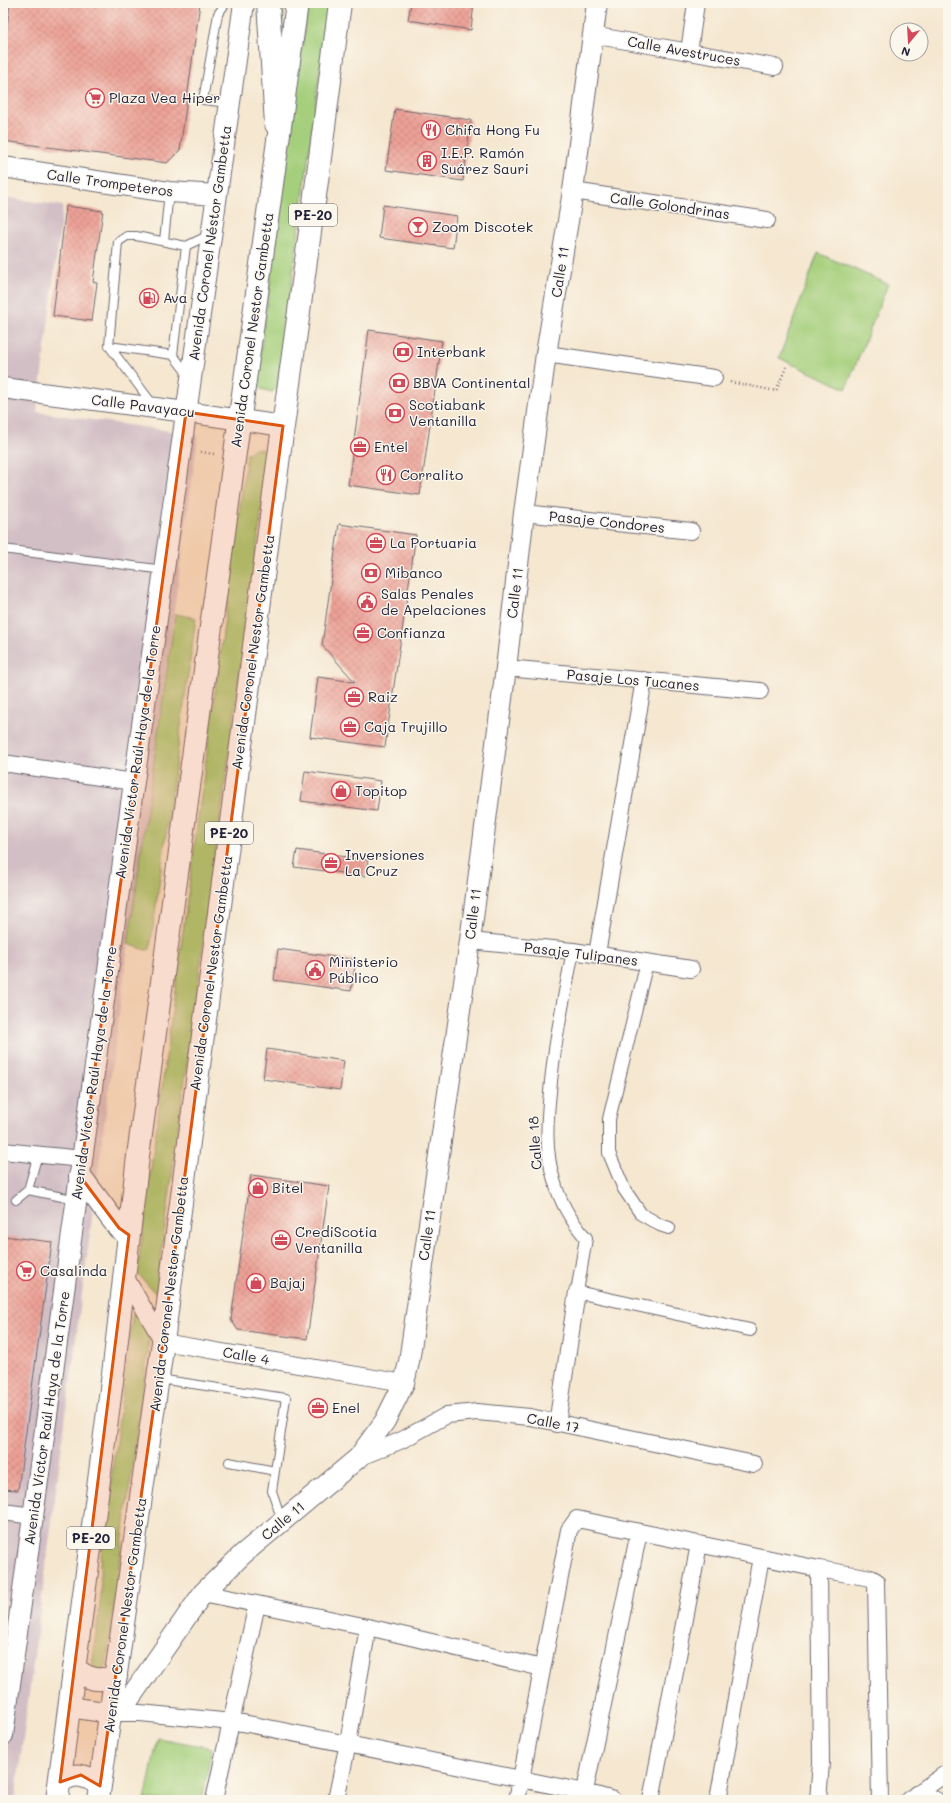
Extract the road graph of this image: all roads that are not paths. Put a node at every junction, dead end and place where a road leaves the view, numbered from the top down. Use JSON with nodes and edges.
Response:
{"nodes":[{"id":1,"x":226,"y":3,"type":"edge"},
{"id":2,"x":244,"y":3,"type":"edge"},
{"id":3,"x":268,"y":3,"type":"edge"},
{"id":4,"x":297,"y":3,"type":"edge"},
{"id":5,"x":340,"y":3,"type":"edge"},
{"id":6,"x":597,"y":3,"type":"edge"},
{"id":7,"x":696,"y":3,"type":"edge"},
{"id":8,"x":592,"y":36,"type":"junction"},
{"id":9,"x":689,"y":52,"type":"junction"},
{"id":10,"x":776,"y":67,"type":"dead end"},
{"id":11,"x":230,"y":103,"type":"junction"},
{"id":12,"x":277,"y":144,"type":"junction"},
{"id":13,"x":3,"y":168,"type":"edge"},
{"id":14,"x":573,"y":191,"type":"junction"},
{"id":15,"x":169,"y":192,"type":"junction"},
{"id":16,"x":217,"y":195,"type":"junction"},
{"id":17,"x":767,"y":220,"type":"dead end"},
{"id":18,"x":212,"y":234,"type":"junction"},
{"id":19,"x":164,"y":241,"type":"junction"},
{"id":20,"x":186,"y":246,"type":"junction"},
{"id":21,"x":109,"y":346,"type":"junction"},
{"id":22,"x":546,"y":354,"type":"junction"},
{"id":23,"x":173,"y":355,"type":"junction"},
{"id":24,"x":714,"y":378,"type":"road end"},
{"id":25,"x":191,"y":379,"type":"junction"},
{"id":26,"x":3,"y":388,"type":"edge"},
{"id":27,"x":156,"y":408,"type":"junction"},
{"id":28,"x":186,"y":412,"type":"junction"},
{"id":29,"x":240,"y":419,"type":"junction"},
{"id":30,"x":283,"y":426,"type":"junction"},
{"id":31,"x":524,"y":513,"type":"junction"},
{"id":32,"x":691,"y":531,"type":"dead end"},
{"id":33,"x":3,"y":550,"type":"edge"},
{"id":34,"x":164,"y":570,"type":"junction"},
{"id":35,"x":506,"y":668,"type":"junction"},
{"id":36,"x":644,"y":680,"type":"junction"},
{"id":37,"x":760,"y":691,"type":"dead end"},
{"id":38,"x":3,"y":763,"type":"edge"},
{"id":39,"x":134,"y":782,"type":"junction"},
{"id":40,"x":470,"y":941,"type":"junction"},
{"id":41,"x":573,"y":951,"type":"junction"},
{"id":42,"x":596,"y":954,"type":"junction"},
{"id":43,"x":647,"y":962,"type":"junction"},
{"id":44,"x":691,"y":969,"type":"dead end"},
{"id":45,"x":3,"y":1151,"type":"edge"},
{"id":46,"x":38,"y":1154,"type":"junction"},
{"id":47,"x":81,"y":1168,"type":"junction"},
{"id":48,"x":28,"y":1190,"type":"junction"},
{"id":49,"x":16,"y":1200,"type":"dead end"},
{"id":50,"x":77,"y":1200,"type":"junction"},
{"id":51,"x":669,"y":1228,"type":"dead end"},
{"id":52,"x":129,"y":1235,"type":"junction"},
{"id":53,"x":125,"y":1276,"type":"junction"},
{"id":54,"x":577,"y":1292,"type":"junction"},
{"id":55,"x":750,"y":1330,"type":"dead end"},
{"id":56,"x":163,"y":1342,"type":"junction"},
{"id":57,"x":158,"y":1379,"type":"junction"},
{"id":58,"x":404,"y":1384,"type":"junction"},
{"id":59,"x":557,"y":1424,"type":"junction"},
{"id":60,"x":358,"y":1458,"type":"junction"},
{"id":61,"x":229,"y":1462,"type":"dead end"},
{"id":62,"x":754,"y":1464,"type":"dead end"},
{"id":63,"x":275,"y":1471,"type":"junction"},
{"id":64,"x":3,"y":1512,"type":"edge"},
{"id":65,"x":33,"y":1516,"type":"junction"},
{"id":66,"x":282,"y":1522,"type":"junction"},
{"id":67,"x":639,"y":1532,"type":"junction"},
{"id":68,"x":699,"y":1544,"type":"junction"},
{"id":69,"x":761,"y":1557,"type":"junction"},
{"id":70,"x":819,"y":1569,"type":"junction"},
{"id":71,"x":203,"y":1593,"type":"junction"},
{"id":72,"x":257,"y":1604,"type":"junction"},
{"id":73,"x":368,"y":1626,"type":"junction"},
{"id":74,"x":74,"y":1667,"type":"junction"},
{"id":75,"x":542,"y":1668,"type":"junction"},
{"id":76,"x":116,"y":1676,"type":"junction"},
{"id":77,"x":69,"y":1707,"type":"junction"},
{"id":78,"x":111,"y":1713,"type":"junction"},
{"id":79,"x":231,"y":1721,"type":"junction"},
{"id":80,"x":3,"y":1735,"type":"edge"},
{"id":81,"x":348,"y":1743,"type":"junction"},
{"id":82,"x":948,"y":1772,"type":"edge"},
{"id":83,"x":521,"y":1779,"type":"junction"},
{"id":84,"x":59,"y":1791,"type":"edge"},
{"id":85,"x":99,"y":1793,"type":"edge"},
{"id":86,"x":584,"y":1796,"type":"edge"},
{"id":87,"x":912,"y":1797,"type":"edge"},
{"id":88,"x":214,"y":1800,"type":"edge"},
{"id":89,"x":336,"y":1800,"type":"edge"},
{"id":90,"x":517,"y":1800,"type":"edge"},
{"id":91,"x":613,"y":1800,"type":"edge"},
{"id":92,"x":652,"y":1800,"type":"edge"},
{"id":93,"x":718,"y":1800,"type":"edge"},
{"id":94,"x":818,"y":1800,"type":"edge"},
{"id":95,"x":880,"y":1800,"type":"edge"},
{"id":96,"x":936,"y":1800,"type":"edge"}],
"edges":[{"from":1,"to":11,"type":"lane"},
{"from":2,"to":11,"type":"street","name":"Avenida Coronel Néstor Gambetta"},
{"from":3,"to":12,"type":"main road"},
{"from":4,"to":12,"type":"main road","name":"Avenida Coronel Nestor Gambetta","number":"PE-20"},
{"from":5,"to":30,"type":"main road","name":"Avenida Coronel Nestor Gambetta","number":"PE-20"},
{"from":6,"to":8,"type":"street","name":"Calle 11"},
{"from":7,"to":9,"type":"street"},
{"from":8,"to":9,"type":"street","name":"Calle Avestruces"},
{"from":8,"to":14,"type":"street","name":"Calle 11"},
{"from":9,"to":10,"type":"street","name":"Calle Avestruces"},
{"from":11,"to":16,"type":"street","name":"Avenida Coronel Néstor Gambetta"},
{"from":12,"to":29,"type":"main road","name":"Avenida Coronel Nestor Gambetta","number":"PE-20"},
{"from":13,"to":15,"type":"street","name":"Calle Trompeteros"},
{"from":14,"to":17,"type":"street","name":"Calle Golondrinas"},
{"from":14,"to":22,"type":"street","name":"Calle 11"},
{"from":15,"to":16,"type":"street","name":"Calle Trompeteros"},
{"from":15,"to":19,"type":"lane"},
{"from":16,"to":18,"type":"street","name":"Avenida Coronel Néstor Gambetta"},
{"from":18,"to":20,"type":"lane"},
{"from":18,"to":25,"type":"street","name":"Avenida Coronel Néstor Gambetta"},
{"from":19,"to":20,"type":"lane"},
{"from":19,"to":21,"type":"lane"},
{"from":20,"to":23,"type":"lane"},
{"from":21,"to":23,"type":"lane"},
{"from":21,"to":27,"type":"lane"},
{"from":22,"to":24,"type":"street"},
{"from":22,"to":31,"type":"street","name":"Calle 11"},
{"from":23,"to":25,"type":"lane"},
{"from":25,"to":28,"type":"street","name":"Avenida Coronel Néstor Gambetta"},
{"from":26,"to":27,"type":"street","name":"Calle Pavayacu"},
{"from":27,"to":28,"type":"street","name":"Calle Pavayacu"},
{"from":28,"to":29,"type":"street","name":"Calle Pavayacu"},
{"from":28,"to":34,"type":"street","name":"Avenida Víctor Raúl Haya de la Torre"},
{"from":29,"to":30,"type":"street","name":"Calle Pavayacu"},
{"from":29,"to":52,"type":"main road","name":"Avenida Coronel Nestor Gambetta","number":"PE-20"},
{"from":30,"to":56,"type":"main road","name":"Avenida Coronel Nestor Gambetta","number":"PE-20"},
{"from":31,"to":32,"type":"street","name":"Pasaje Condores"},
{"from":31,"to":35,"type":"street","name":"Calle 11"},
{"from":33,"to":34,"type":"lane"},
{"from":34,"to":39,"type":"street","name":"Avenida Víctor Raúl Haya de la Torre"},
{"from":35,"to":36,"type":"street","name":"Pasaje Los Tucanes"},
{"from":35,"to":40,"type":"street","name":"Calle 11"},
{"from":36,"to":37,"type":"street","name":"Pasaje Los Tucanes"},
{"from":36,"to":42,"type":"street"},
{"from":38,"to":39,"type":"street"},
{"from":39,"to":47,"type":"street","name":"Avenida Víctor Raúl Haya de la Torre"},
{"from":40,"to":41,"type":"street","name":"Pasaje Tulipanes"},
{"from":40,"to":58,"type":"street","name":"Calle 11"},
{"from":41,"to":42,"type":"street","name":"Pasaje Tulipanes"},
{"from":41,"to":54,"type":"street","name":"Calle 18"},
{"from":42,"to":43,"type":"street","name":"Pasaje Tulipanes"},
{"from":43,"to":44,"type":"street","name":"Pasaje Tulipanes"},
{"from":43,"to":51,"type":"street"},
{"from":45,"to":46,"type":"street"},
{"from":46,"to":47,"type":"street"},
{"from":46,"to":48,"type":"lane"},
{"from":47,"to":50,"type":"street","name":"Avenida Víctor Raúl Haya de la Torre"},
{"from":47,"to":52,"type":"main road"},
{"from":48,"to":49,"type":"lane"},
{"from":48,"to":50,"type":"lane"},
{"from":50,"to":65,"type":"street","name":"Avenida Víctor Raúl Haya de la Torre"},
{"from":52,"to":53,"type":"main road","name":"Avenida Coronel Nestor Gambetta","number":"PE-20"},
{"from":53,"to":56,"type":"street"},
{"from":53,"to":74,"type":"main road","name":"Avenida Coronel Nestor Gambetta","number":"PE-20"},
{"from":54,"to":55,"type":"street"},
{"from":54,"to":59,"type":"street"},
{"from":56,"to":57,"type":"main road","name":"Avenida Coronel Nestor Gambetta","number":"PE-20"},
{"from":56,"to":58,"type":"street","name":"Calle 4"},
{"from":57,"to":63,"type":"lane"},
{"from":57,"to":76,"type":"main road","name":"Avenida Coronel Nestor Gambetta","number":"PE-20"},
{"from":58,"to":60,"type":"street","name":"Calle 11"},
{"from":59,"to":60,"type":"street","name":"Calle 17"},
{"from":59,"to":62,"type":"street","name":"Calle 17"},
{"from":60,"to":66,"type":"street","name":"Calle 11"},
{"from":61,"to":63,"type":"lane"},
{"from":63,"to":66,"type":"lane"},
{"from":64,"to":65,"type":"street"},
{"from":65,"to":80,"type":"street","name":"Avenida Víctor Raúl Haya de la Torre"},
{"from":66,"to":71,"type":"street","name":"Calle 11"},
{"from":67,"to":68,"type":"street"},
{"from":67,"to":75,"type":"street"},
{"from":67,"to":86,"type":"street"},
{"from":68,"to":69,"type":"street"},
{"from":68,"to":92,"type":"street"},
{"from":69,"to":70,"type":"street"},
{"from":69,"to":93,"type":"street"},
{"from":70,"to":94,"type":"street"},
{"from":70,"to":95,"type":"street"},
{"from":71,"to":72,"type":"street"},
{"from":71,"to":78,"type":"street","name":"Calle 11"},
{"from":72,"to":73,"type":"street"},
{"from":72,"to":79,"type":"street"},
{"from":73,"to":75,"type":"street"},
{"from":73,"to":81,"type":"street"},
{"from":74,"to":76,"type":"main road"},
{"from":74,"to":77,"type":"main road","name":"Avenida Coronel Nestor Gambetta","number":"PE-20"},
{"from":75,"to":83,"type":"street"},
{"from":76,"to":78,"type":"main road","name":"Avenida Coronel Nestor Gambetta","number":"PE-20"},
{"from":77,"to":78,"type":"street"},
{"from":77,"to":84,"type":"main road","name":"Avenida Coronel Nestor Gambetta","number":"PE-20"},
{"from":78,"to":79,"type":"street"},
{"from":78,"to":85,"type":"main road","name":"Avenida Coronel Nestor Gambetta","number":"PE-20"},
{"from":79,"to":81,"type":"street"},
{"from":79,"to":88,"type":"street"},
{"from":81,"to":83,"type":"street"},
{"from":81,"to":89,"type":"street"},
{"from":82,"to":87,"type":"street"},
{"from":83,"to":86,"type":"street"},
{"from":83,"to":90,"type":"street"},
{"from":84,"to":85,"type":"main road"},
{"from":86,"to":91,"type":"street"},
{"from":87,"to":96,"type":"street"}]}
